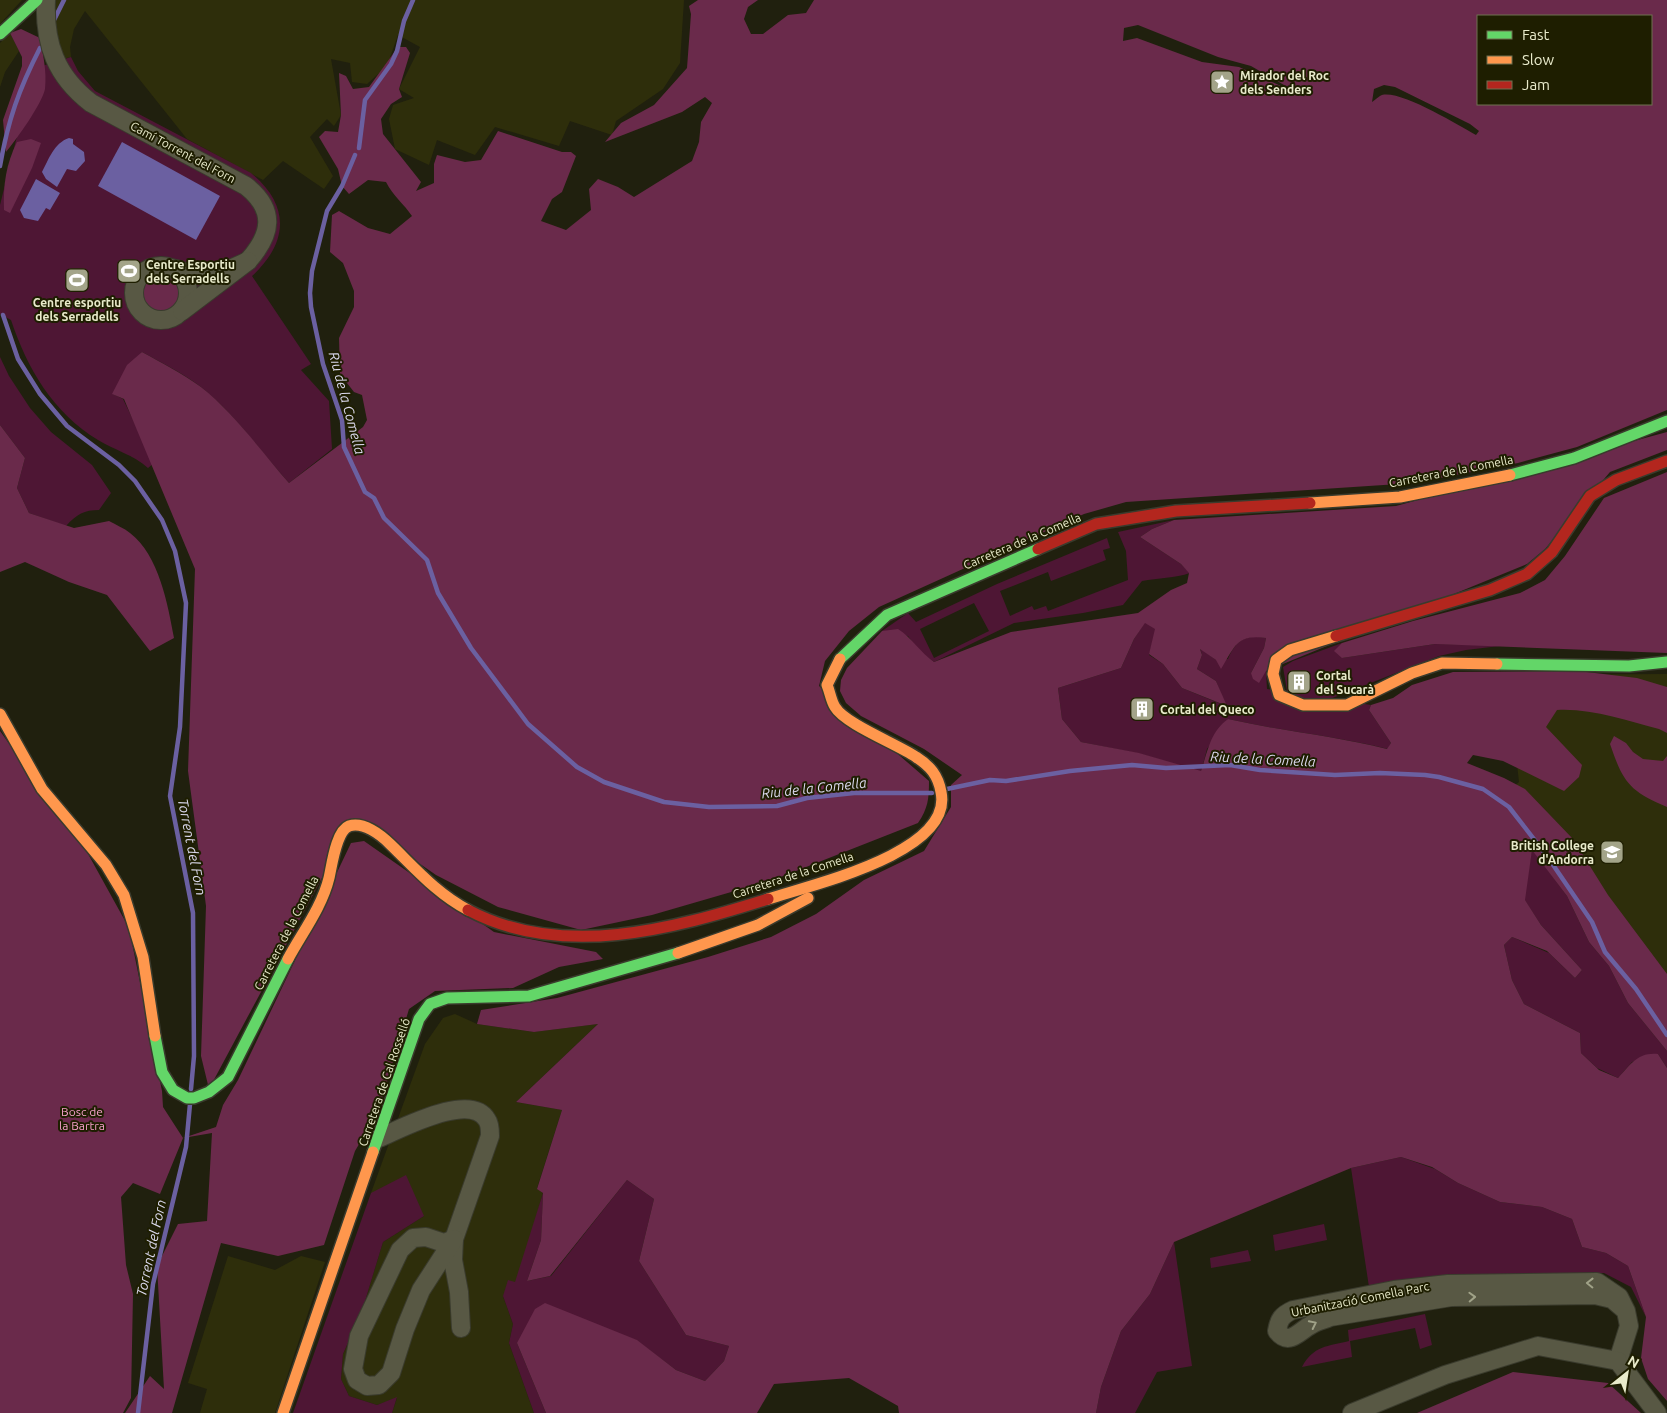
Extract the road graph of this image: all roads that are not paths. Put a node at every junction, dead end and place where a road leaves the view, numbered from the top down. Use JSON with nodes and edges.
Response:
{"nodes":[{"id":1,"x":37,"y":0,"type":"edge"},
{"id":2,"x":46,"y":0,"type":"edge"},
{"id":3,"x":0,"y":34,"type":"edge"},
{"id":4,"x":248,"y":261,"type":"junction"},
{"id":5,"x":173,"y":268,"type":"junction"},
{"id":6,"x":180,"y":313,"type":"junction"},
{"id":7,"x":1667,"y":421,"type":"edge"},
{"id":8,"x":1667,"y":461,"type":"edge"},
{"id":9,"x":1667,"y":662,"type":"edge"},
{"id":10,"x":0,"y":714,"type":"edge"},
{"id":11,"x":840,"y":876,"type":"junction"},
{"id":12,"x":379,"y":1138,"type":"junction"},
{"id":13,"x":454,"y":1240,"type":"junction"},
{"id":14,"x":1626,"y":1311,"type":"junction"},
{"id":15,"x":461,"y":1328,"type":"dead end"},
{"id":16,"x":1618,"y":1361,"type":"junction"},
{"id":17,"x":282,"y":1413,"type":"edge"},
{"id":18,"x":1352,"y":1413,"type":"edge"},
{"id":19,"x":1657,"y":1413,"type":"edge"}],
"edges":[{"from":1,"to":3,"type":"main road"},
{"from":2,"to":4,"type":"street","name":"Camí Torrent del Forn"},
{"from":4,"to":5,"type":"street"},
{"from":4,"to":6,"type":"street"},
{"from":5,"to":6,"type":"street"},
{"from":5,"to":6,"type":"street"},
{"from":7,"to":11,"type":"main road","name":"Carretera de la Comella"},
{"from":8,"to":9,"type":"main road"},
{"from":10,"to":11,"type":"main road","name":"Carretera de la Comella"},
{"from":11,"to":12,"type":"main road","name":"Carretera de Cal Rosselló"},
{"from":12,"to":13,"type":"street"},
{"from":12,"to":17,"type":"main road","name":"Carretera de Cal Rosselló"},
{"from":13,"to":13,"type":"street"},
{"from":13,"to":15,"type":"street"},
{"from":14,"to":14,"type":"street","name":"Urbanització Comella Parc","one_way":true},
{"from":14,"to":16,"type":"street"},
{"from":16,"to":18,"type":"street"},
{"from":16,"to":19,"type":"street"}]}
